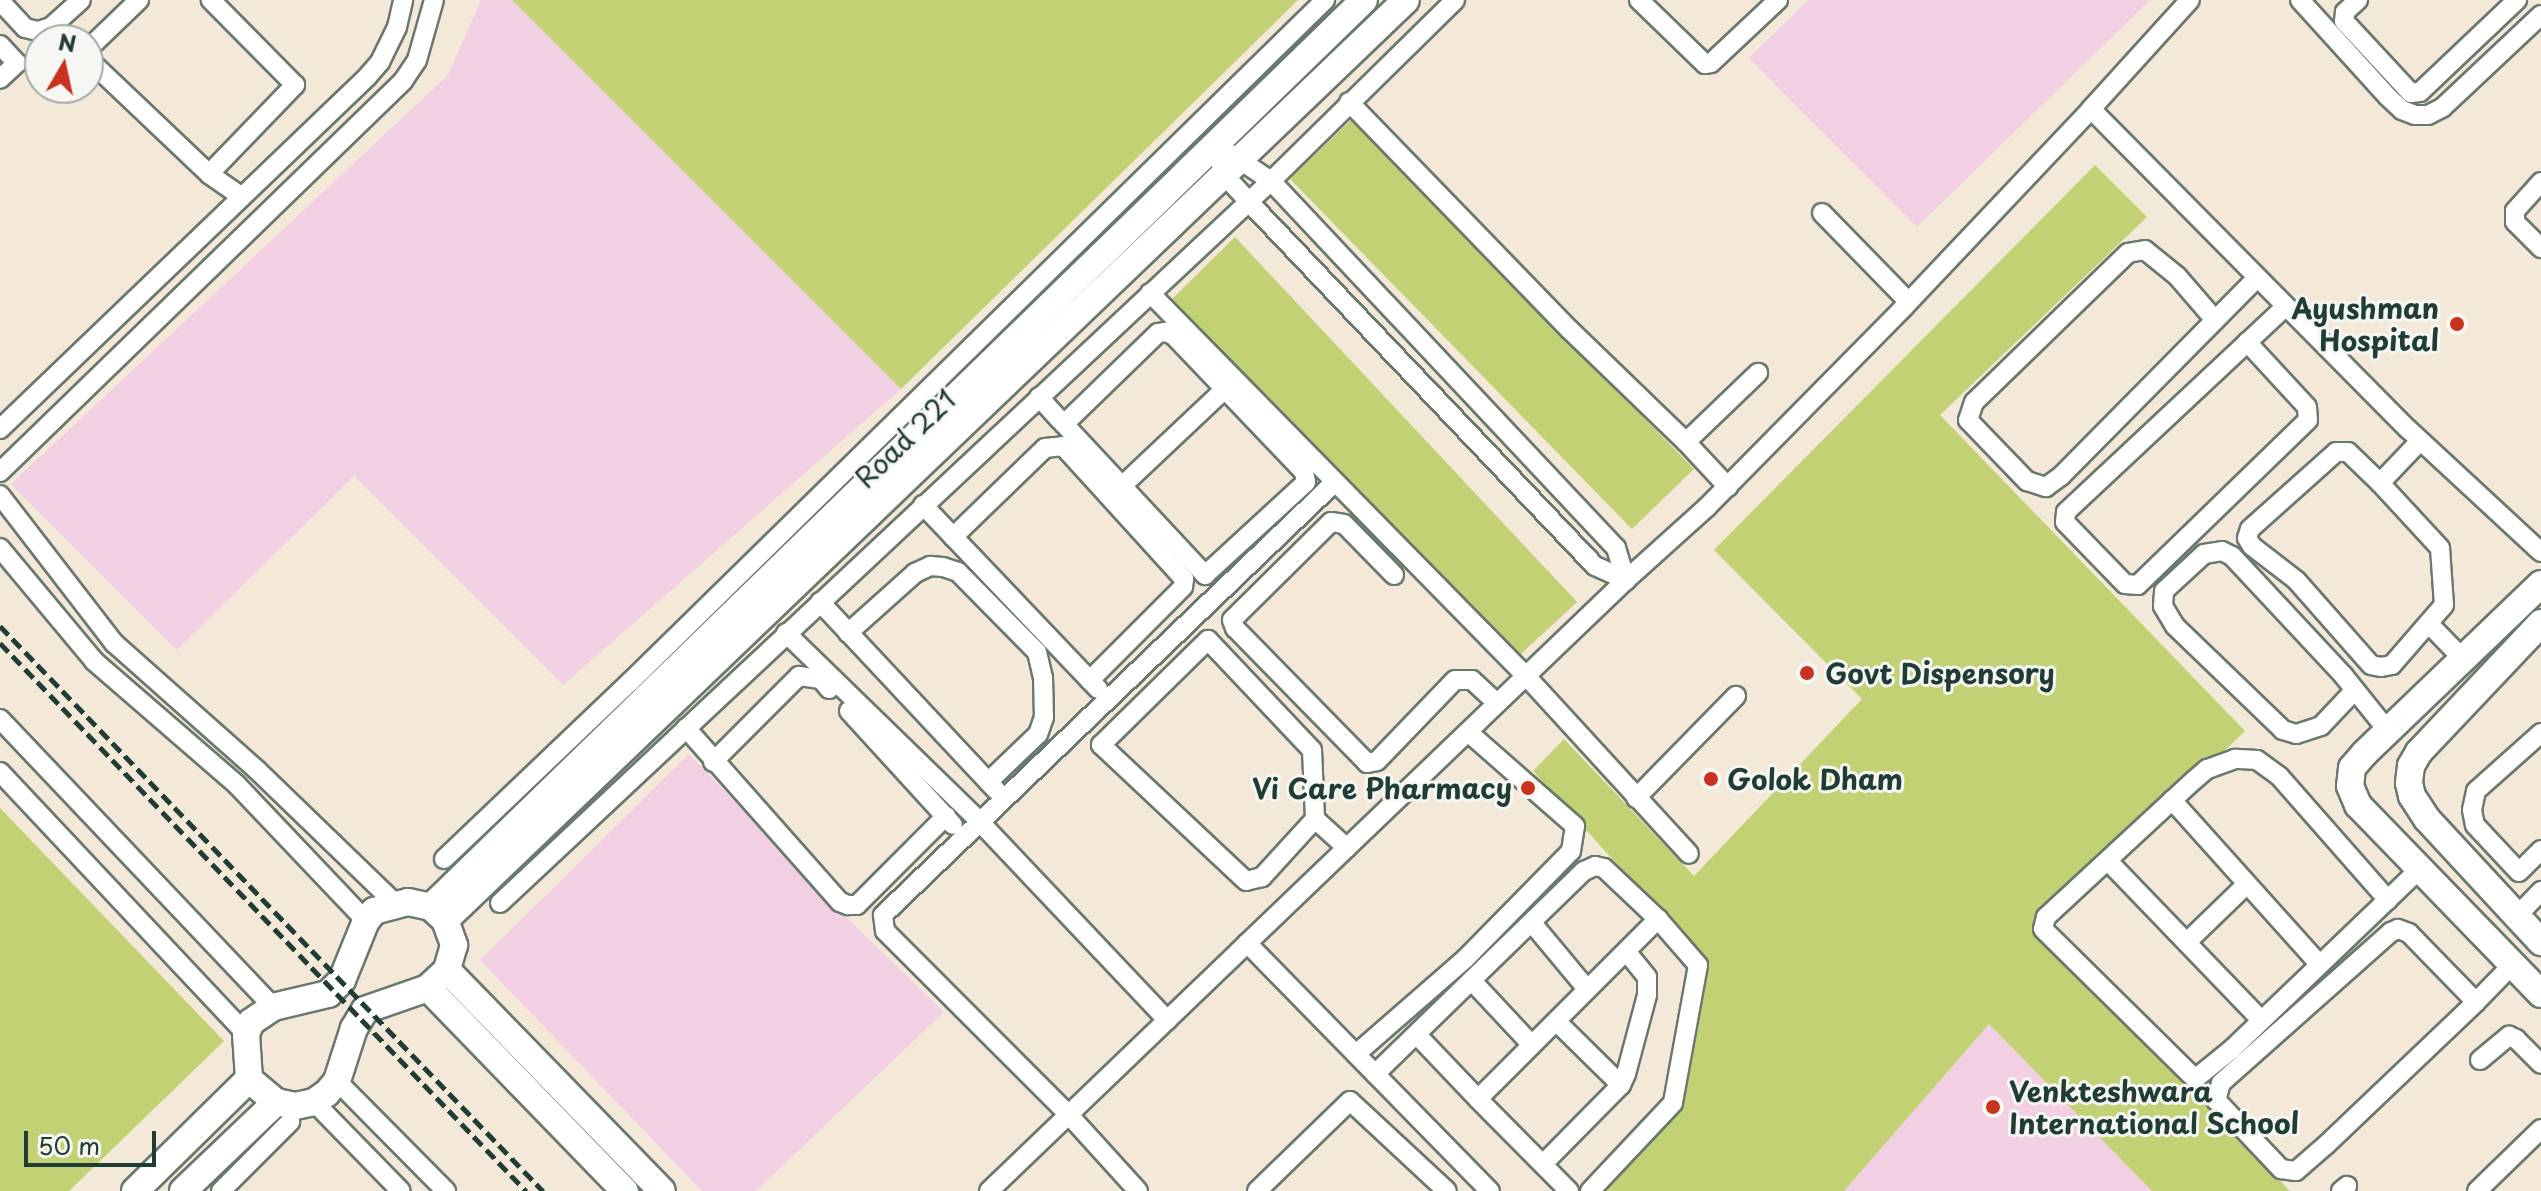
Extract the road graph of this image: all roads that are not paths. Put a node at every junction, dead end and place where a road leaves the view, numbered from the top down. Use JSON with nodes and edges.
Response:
{"nodes":[{"id":1,"x":81,"y":0,"type":"edge"},
{"id":2,"x":139,"y":0,"type":"edge"},
{"id":3,"x":211,"y":0,"type":"edge"},
{"id":4,"x":403,"y":0,"type":"edge"},
{"id":5,"x":434,"y":0,"type":"edge"},
{"id":6,"x":1325,"y":0,"type":"edge"},
{"id":7,"x":1364,"y":0,"type":"edge"},
{"id":8,"x":1406,"y":0,"type":"edge"},
{"id":9,"x":1455,"y":0,"type":"edge"},
{"id":10,"x":1639,"y":0,"type":"edge"},
{"id":11,"x":1778,"y":0,"type":"edge"},
{"id":12,"x":2190,"y":0,"type":"edge"},
{"id":13,"x":2300,"y":0,"type":"edge"},
{"id":14,"x":2358,"y":0,"type":"edge"},
{"id":15,"x":2517,"y":0,"type":"edge"},
{"id":16,"x":0,"y":1,"type":"edge"},
{"id":17,"x":2541,"y":15,"type":"edge"},
{"id":18,"x":104,"y":34,"type":"edge"},
{"id":19,"x":0,"y":45,"type":"edge"},
{"id":20,"x":104,"y":74,"type":"edge"},
{"id":21,"x":0,"y":79,"type":"edge"},
{"id":22,"x":1349,"y":102,"type":"junction"},
{"id":23,"x":2091,"y":109,"type":"junction"},
{"id":24,"x":1214,"y":147,"type":"junction"},
{"id":25,"x":1234,"y":168,"type":"junction"},
{"id":26,"x":209,"y":174,"type":"junction"},
{"id":27,"x":1271,"y":181,"type":"junction"},
{"id":28,"x":2541,"y":182,"type":"edge"},
{"id":29,"x":242,"y":197,"type":"junction"},
{"id":30,"x":1249,"y":202,"type":"junction"},
{"id":31,"x":1822,"y":213,"type":"dead end"},
{"id":32,"x":2541,"y":248,"type":"edge"},
{"id":33,"x":2257,"y":278,"type":"junction"},
{"id":34,"x":1150,"y":293,"type":"junction"},
{"id":35,"x":1909,"y":302,"type":"junction"},
{"id":36,"x":2285,"y":307,"type":"junction"},
{"id":37,"x":2215,"y":320,"type":"junction"},
{"id":38,"x":2247,"y":342,"type":"junction"},
{"id":39,"x":1758,"y":373,"type":"dead end"},
{"id":40,"x":1225,"y":389,"type":"junction"},
{"id":41,"x":1039,"y":397,"type":"junction"},
{"id":42,"x":1064,"y":424,"type":"junction"},
{"id":43,"x":0,"y":429,"type":"edge"},
{"id":44,"x":2420,"y":441,"type":"junction"},
{"id":45,"x":1686,"y":442,"type":"junction"},
{"id":46,"x":0,"y":472,"type":"edge"},
{"id":47,"x":1335,"y":482,"type":"junction"},
{"id":48,"x":2380,"y":483,"type":"junction"},
{"id":49,"x":1122,"y":486,"type":"junction"},
{"id":50,"x":1728,"y":487,"type":"junction"},
{"id":51,"x":0,"y":495,"type":"edge"},
{"id":52,"x":923,"y":505,"type":"junction"},
{"id":53,"x":953,"y":537,"type":"junction"},
{"id":54,"x":0,"y":548,"type":"edge"},
{"id":55,"x":2541,"y":552,"type":"edge"},
{"id":56,"x":1205,"y":575,"type":"junction"},
{"id":57,"x":1394,"y":575,"type":"dead end"},
{"id":58,"x":1626,"y":580,"type":"junction"},
{"id":59,"x":2541,"y":584,"type":"edge"},
{"id":60,"x":1223,"y":590,"type":"junction"},
{"id":61,"x":820,"y":602,"type":"junction"},
{"id":62,"x":2541,"y":623,"type":"edge"},
{"id":63,"x":2429,"y":624,"type":"junction"},
{"id":64,"x":786,"y":633,"type":"junction"},
{"id":65,"x":848,"y":633,"type":"junction"},
{"id":66,"x":2463,"y":659,"type":"junction"},
{"id":67,"x":1526,"y":676,"type":"junction"},
{"id":68,"x":1090,"y":680,"type":"junction"},
{"id":69,"x":2354,"y":691,"type":"junction"},
{"id":70,"x":1736,"y":696,"type":"dead end"},
{"id":71,"x":1108,"y":700,"type":"junction"},
{"id":72,"x":1497,"y":703,"type":"junction"},
{"id":73,"x":0,"y":719,"type":"edge"},
{"id":74,"x":686,"y":728,"type":"junction"},
{"id":75,"x":2388,"y":731,"type":"junction"},
{"id":76,"x":1468,"y":732,"type":"junction"},
{"id":77,"x":2541,"y":733,"type":"edge"},
{"id":78,"x":713,"y":762,"type":"junction"},
{"id":79,"x":0,"y":772,"type":"edge"},
{"id":80,"x":988,"y":782,"type":"junction"},
{"id":81,"x":1636,"y":798,"type":"junction"},
{"id":82,"x":1004,"y":800,"type":"junction"},
{"id":83,"x":2172,"y":800,"type":"junction"},
{"id":84,"x":946,"y":816,"type":"junction"},
{"id":85,"x":1315,"y":819,"type":"junction"},
{"id":86,"x":979,"y":821,"type":"junction"},
{"id":87,"x":963,"y":836,"type":"junction"},
{"id":88,"x":1347,"y":848,"type":"junction"},
{"id":89,"x":2541,"y":850,"type":"edge"},
{"id":90,"x":1689,"y":854,"type":"dead end"},
{"id":91,"x":444,"y":859,"type":"dead end"},
{"id":92,"x":2109,"y":862,"type":"junction"},
{"id":93,"x":2420,"y":869,"type":"junction"},
{"id":94,"x":2519,"y":872,"type":"junction"},
{"id":95,"x":2247,"y":884,"type":"junction"},
{"id":96,"x":2497,"y":894,"type":"junction"},
{"id":97,"x":2540,"y":894,"type":"edge"},
{"id":98,"x":2388,"y":900,"type":"junction"},
{"id":99,"x":500,"y":903,"type":"dead end"},
{"id":100,"x":396,"y":904,"type":"junction"},
{"id":101,"x":438,"y":914,"type":"junction"},
{"id":102,"x":2517,"y":916,"type":"junction"},
{"id":103,"x":1658,"y":919,"type":"junction"},
{"id":104,"x":366,"y":921,"type":"junction"},
{"id":105,"x":1532,"y":923,"type":"junction"},
{"id":106,"x":2187,"y":942,"type":"junction"},
{"id":107,"x":2541,"y":942,"type":"edge"},
{"id":108,"x":1247,"y":943,"type":"junction"},
{"id":109,"x":1626,"y":951,"type":"junction"},
{"id":110,"x":2319,"y":964,"type":"junction"},
{"id":111,"x":2512,"y":965,"type":"junction"},
{"id":112,"x":447,"y":970,"type":"junction"},
{"id":113,"x":1473,"y":982,"type":"junction"},
{"id":114,"x":428,"y":988,"type":"junction"},
{"id":115,"x":1587,"y":989,"type":"junction"},
{"id":116,"x":2541,"y":994,"type":"edge"},
{"id":117,"x":2476,"y":1002,"type":"junction"},
{"id":118,"x":273,"y":1007,"type":"junction"},
{"id":119,"x":1167,"y":1020,"type":"junction"},
{"id":120,"x":2261,"y":1020,"type":"junction"},
{"id":121,"x":1556,"y":1021,"type":"junction"},
{"id":122,"x":246,"y":1034,"type":"junction"},
{"id":123,"x":1418,"y":1036,"type":"junction"},
{"id":124,"x":1532,"y":1045,"type":"junction"},
{"id":125,"x":1356,"y":1054,"type":"junction"},
{"id":126,"x":2480,"y":1060,"type":"dead end"},
{"id":127,"x":2541,"y":1064,"type":"edge"},
{"id":128,"x":1375,"y":1074,"type":"junction"},
{"id":129,"x":249,"y":1079,"type":"junction"},
{"id":130,"x":337,"y":1081,"type":"junction"},
{"id":131,"x":1621,"y":1085,"type":"junction"},
{"id":132,"x":1478,"y":1099,"type":"junction"},
{"id":133,"x":314,"y":1102,"type":"junction"},
{"id":134,"x":283,"y":1112,"type":"junction"},
{"id":135,"x":1069,"y":1115,"type":"junction"},
{"id":136,"x":2541,"y":1129,"type":"edge"},
{"id":137,"x":1463,"y":1164,"type":"junction"},
{"id":138,"x":1543,"y":1164,"type":"junction"},
{"id":139,"x":1445,"y":1189,"type":"edge"},
{"id":140,"x":135,"y":1191,"type":"edge"},
{"id":141,"x":183,"y":1191,"type":"edge"},
{"id":142,"x":221,"y":1191,"type":"edge"},
{"id":143,"x":401,"y":1191,"type":"edge"},
{"id":144,"x":446,"y":1191,"type":"edge"},
{"id":145,"x":625,"y":1191,"type":"edge"},
{"id":146,"x":662,"y":1191,"type":"edge"},
{"id":147,"x":989,"y":1191,"type":"edge"},
{"id":148,"x":1138,"y":1191,"type":"edge"},
{"id":149,"x":1257,"y":1191,"type":"edge"},
{"id":150,"x":1490,"y":1191,"type":"edge"},
{"id":151,"x":1569,"y":1191,"type":"edge"},
{"id":152,"x":1590,"y":1191,"type":"edge"},
{"id":153,"x":2477,"y":1191,"type":"edge"}],
"edges":[{"from":1,"to":16,"type":"street"},
{"from":2,"to":18,"type":"street"},
{"from":3,"to":26,"type":"street"},
{"from":4,"to":29,"type":"street"},
{"from":5,"to":46,"type":"street"},
{"from":6,"to":91,"type":"street"},
{"from":7,"to":24,"type":"main road","name":"Road 221"},
{"from":8,"to":25,"type":"main road","name":"Road 221"},
{"from":9,"to":22,"type":"street"},
{"from":10,"to":11,"type":"street"},
{"from":12,"to":23,"type":"street"},
{"from":13,"to":17,"type":"street"},
{"from":14,"to":15,"type":"street"},
{"from":19,"to":21,"type":"street"},
{"from":20,"to":26,"type":"street"},
{"from":22,"to":27,"type":"street"},
{"from":22,"to":45,"type":"street"},
{"from":23,"to":33,"type":"street"},
{"from":23,"to":35,"type":"street"},
{"from":24,"to":25,"type":"street"},
{"from":24,"to":101,"type":"main road","name":"Road 221"},
{"from":25,"to":27,"type":"street"},
{"from":25,"to":30,"type":"street"},
{"from":25,"to":101,"type":"main road","name":"Road 221"},
{"from":26,"to":29,"type":"street"},
{"from":27,"to":30,"type":"street"},
{"from":27,"to":58,"type":"street"},
{"from":28,"to":32,"type":"street"},
{"from":29,"to":43,"type":"street"},
{"from":30,"to":34,"type":"street"},
{"from":30,"to":58,"type":"street"},
{"from":31,"to":35,"type":"street"},
{"from":33,"to":36,"type":"street"},
{"from":33,"to":37,"type":"street"},
{"from":34,"to":41,"type":"street"},
{"from":34,"to":47,"type":"street"},
{"from":35,"to":50,"type":"street"},
{"from":36,"to":38,"type":"street"},
{"from":36,"to":44,"type":"street"},
{"from":37,"to":37,"type":"street"},
{"from":38,"to":38,"type":"street"},
{"from":39,"to":45,"type":"street"},
{"from":40,"to":42,"type":"street"},
{"from":40,"to":49,"type":"street"},
{"from":40,"to":56,"type":"street"},
{"from":41,"to":42,"type":"street"},
{"from":41,"to":52,"type":"street"},
{"from":42,"to":49,"type":"street"},
{"from":44,"to":48,"type":"street"},
{"from":44,"to":55,"type":"street"},
{"from":45,"to":50,"type":"street"},
{"from":47,"to":60,"type":"street"},
{"from":47,"to":67,"type":"street"},
{"from":48,"to":63,"type":"street"},
{"from":48,"to":63,"type":"street"},
{"from":49,"to":56,"type":"street"},
{"from":50,"to":58,"type":"street"},
{"from":51,"to":100,"type":"street"},
{"from":52,"to":53,"type":"street"},
{"from":52,"to":61,"type":"street"},
{"from":53,"to":68,"type":"street"},
{"from":53,"to":68,"type":"street"},
{"from":54,"to":104,"type":"street"},
{"from":56,"to":60,"type":"street"},
{"from":57,"to":72,"type":"street"},
{"from":58,"to":67,"type":"street"},
{"from":59,"to":66,"type":"main road"},
{"from":60,"to":71,"type":"street"},
{"from":61,"to":64,"type":"street"},
{"from":61,"to":65,"type":"street"},
{"from":62,"to":96,"type":"main road"},
{"from":63,"to":66,"type":"street"},
{"from":64,"to":74,"type":"street"},
{"from":64,"to":86,"type":"street"},
{"from":65,"to":80,"type":"street"},
{"from":65,"to":80,"type":"street"},
{"from":66,"to":75,"type":"main road"},
{"from":67,"to":72,"type":"street"},
{"from":67,"to":81,"type":"street"},
{"from":68,"to":71,"type":"street"},
{"from":69,"to":69,"type":"street"},
{"from":69,"to":75,"type":"street"},
{"from":70,"to":81,"type":"street"},
{"from":71,"to":82,"type":"street"},
{"from":72,"to":76,"type":"street"},
{"from":73,"to":118,"type":"street"},
{"from":74,"to":78,"type":"street"},
{"from":74,"to":99,"type":"street"},
{"from":75,"to":93,"type":"main road"},
{"from":76,"to":88,"type":"street"},
{"from":76,"to":125,"type":"street"},
{"from":77,"to":94,"type":"street"},
{"from":78,"to":84,"type":"street"},
{"from":78,"to":84,"type":"street"},
{"from":79,"to":122,"type":"street"},
{"from":80,"to":82,"type":"street"},
{"from":81,"to":90,"type":"street"},
{"from":82,"to":86,"type":"street"},
{"from":83,"to":92,"type":"street"},
{"from":83,"to":95,"type":"street"},
{"from":83,"to":98,"type":"street"},
{"from":84,"to":87,"type":"street"},
{"from":85,"to":85,"type":"street"},
{"from":85,"to":88,"type":"street"},
{"from":86,"to":87,"type":"street"},
{"from":86,"to":119,"type":"street"},
{"from":87,"to":135,"type":"street"},
{"from":88,"to":108,"type":"street"},
{"from":89,"to":94,"type":"street"},
{"from":92,"to":106,"type":"street"},
{"from":92,"to":120,"type":"street"},
{"from":93,"to":98,"type":"street"},
{"from":93,"to":111,"type":"main road"},
{"from":94,"to":96,"type":"street"},
{"from":95,"to":106,"type":"street"},
{"from":95,"to":110,"type":"street"},
{"from":96,"to":102,"type":"main road"},
{"from":97,"to":102,"type":"street"},
{"from":98,"to":110,"type":"street"},
{"from":100,"to":101,"type":"main road"},
{"from":100,"to":104,"type":"main road"},
{"from":101,"to":112,"type":"main road"},
{"from":102,"to":107,"type":"main road"},
{"from":103,"to":105,"type":"street"},
{"from":103,"to":109,"type":"street"},
{"from":103,"to":152,"type":"street"},
{"from":104,"to":118,"type":"main road"},
{"from":105,"to":113,"type":"street"},
{"from":105,"to":115,"type":"street"},
{"from":106,"to":120,"type":"street"},
{"from":108,"to":119,"type":"street"},
{"from":108,"to":125,"type":"street"},
{"from":109,"to":115,"type":"street"},
{"from":109,"to":131,"type":"street"},
{"from":110,"to":120,"type":"street"},
{"from":111,"to":116,"type":"main road"},
{"from":111,"to":117,"type":"street"},
{"from":112,"to":114,"type":"main road"},
{"from":112,"to":146,"type":"main road"},
{"from":113,"to":123,"type":"street"},
{"from":113,"to":124,"type":"street"},
{"from":114,"to":130,"type":"main road"},
{"from":114,"to":145,"type":"main road"},
{"from":115,"to":121,"type":"street"},
{"from":117,"to":117,"type":"street"},
{"from":118,"to":122,"type":"main road"},
{"from":119,"to":135,"type":"street"},
{"from":121,"to":124,"type":"street"},
{"from":121,"to":131,"type":"street"},
{"from":122,"to":129,"type":"main road"},
{"from":123,"to":128,"type":"street"},
{"from":123,"to":132,"type":"street"},
{"from":124,"to":132,"type":"street"},
{"from":125,"to":128,"type":"street"},
{"from":126,"to":127,"type":"street"},
{"from":128,"to":137,"type":"street"},
{"from":129,"to":134,"type":"main road"},
{"from":129,"to":140,"type":"main road"},
{"from":130,"to":133,"type":"main road"},
{"from":130,"to":144,"type":"street"},
{"from":131,"to":138,"type":"street"},
{"from":132,"to":138,"type":"street"},
{"from":133,"to":134,"type":"main road"},
{"from":133,"to":143,"type":"street"},
{"from":134,"to":141,"type":"main road"},
{"from":134,"to":142,"type":"street"},
{"from":135,"to":147,"type":"street"},
{"from":135,"to":148,"type":"street"},
{"from":136,"to":153,"type":"street"},
{"from":137,"to":139,"type":"street"},
{"from":137,"to":150,"type":"street"},
{"from":138,"to":151,"type":"street"},
{"from":139,"to":149,"type":"street"}]}
